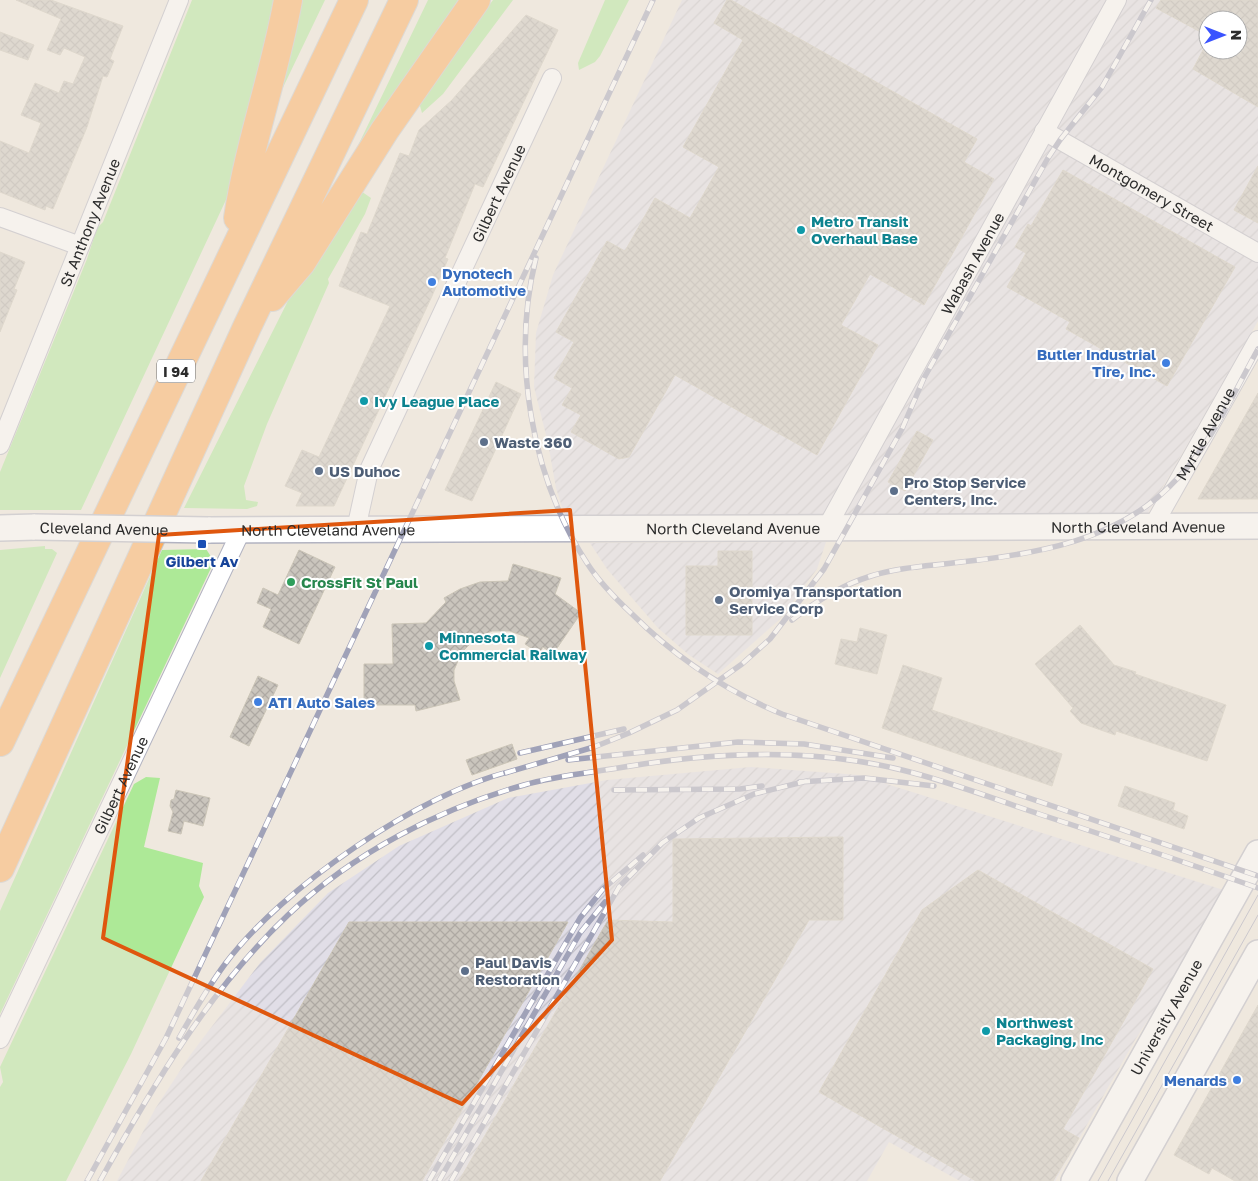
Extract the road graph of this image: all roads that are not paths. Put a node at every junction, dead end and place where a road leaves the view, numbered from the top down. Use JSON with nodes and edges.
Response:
{"nodes":[{"id":1,"x":179,"y":0,"type":"edge"},
{"id":2,"x":288,"y":0,"type":"edge"},
{"id":3,"x":354,"y":0,"type":"edge"},
{"id":4,"x":404,"y":0,"type":"edge"},
{"id":5,"x":476,"y":0,"type":"edge"},
{"id":6,"x":1117,"y":0,"type":"edge"},
{"id":7,"x":552,"y":78,"type":"dead end"},
{"id":8,"x":1044,"y":131,"type":"junction"},
{"id":9,"x":0,"y":217,"type":"edge"},
{"id":10,"x":80,"y":246,"type":"junction"},
{"id":11,"x":234,"y":250,"type":"junction"},
{"id":12,"x":1258,"y":253,"type":"edge"},
{"id":13,"x":247,"y":327,"type":"junction"},
{"id":14,"x":1258,"y":340,"type":"edge"},
{"id":15,"x":0,"y":445,"type":"edge"},
{"id":16,"x":1153,"y":526,"type":"junction"},
{"id":17,"x":1258,"y":526,"type":"edge"},
{"id":18,"x":827,"y":527,"type":"junction"},
{"id":19,"x":0,"y":528,"type":"edge"},
{"id":20,"x":356,"y":529,"type":"junction"},
{"id":21,"x":208,"y":530,"type":"joint"},
{"id":22,"x":241,"y":530,"type":"junction"},
{"id":23,"x":0,"y":742,"type":"edge"},
{"id":24,"x":1258,"y":853,"type":"edge"},
{"id":25,"x":0,"y":868,"type":"edge"},
{"id":26,"x":1258,"y":953,"type":"edge"},
{"id":27,"x":0,"y":1039,"type":"edge"},
{"id":28,"x":1074,"y":1181,"type":"edge"},
{"id":29,"x":1130,"y":1181,"type":"edge"}],
"edges":[{"from":1,"to":10,"type":"street","name":"St Anthony Avenue"},
{"from":2,"to":11,"type":"highway"},
{"from":3,"to":11,"type":"highway","number":"I 94"},
{"from":4,"to":13,"type":"highway"},
{"from":5,"to":13,"type":"highway"},
{"from":6,"to":8,"type":"street","name":"Wabash Avenue"},
{"from":7,"to":20,"type":"street","name":"Gilbert Avenue"},
{"from":8,"to":12,"type":"street","name":"Montgomery Street"},
{"from":8,"to":18,"type":"street","name":"Wabash Avenue"},
{"from":9,"to":10,"type":"street"},
{"from":10,"to":15,"type":"street","name":"St Anthony Avenue"},
{"from":11,"to":23,"type":"highway","number":"I 94"},
{"from":13,"to":25,"type":"highway"},
{"from":14,"to":16,"type":"street","name":"Myrtle Avenue"},
{"from":16,"to":17,"type":"street","name":"North Cleveland Avenue"},
{"from":16,"to":18,"type":"street","name":"North Cleveland Avenue"},
{"from":18,"to":20,"type":"street","name":"North Cleveland Avenue"},
{"from":19,"to":21,"type":"street","name":"Cleveland Avenue","bridge":true},
{"from":20,"to":22,"type":"street","name":"North Cleveland Avenue"},
{"from":21,"to":22,"type":"street","name":"North Cleveland Avenue"},
{"from":22,"to":27,"type":"street","name":"Gilbert Avenue"},
{"from":24,"to":28,"type":"street","name":"University Avenue"},
{"from":26,"to":29,"type":"street"}]}
